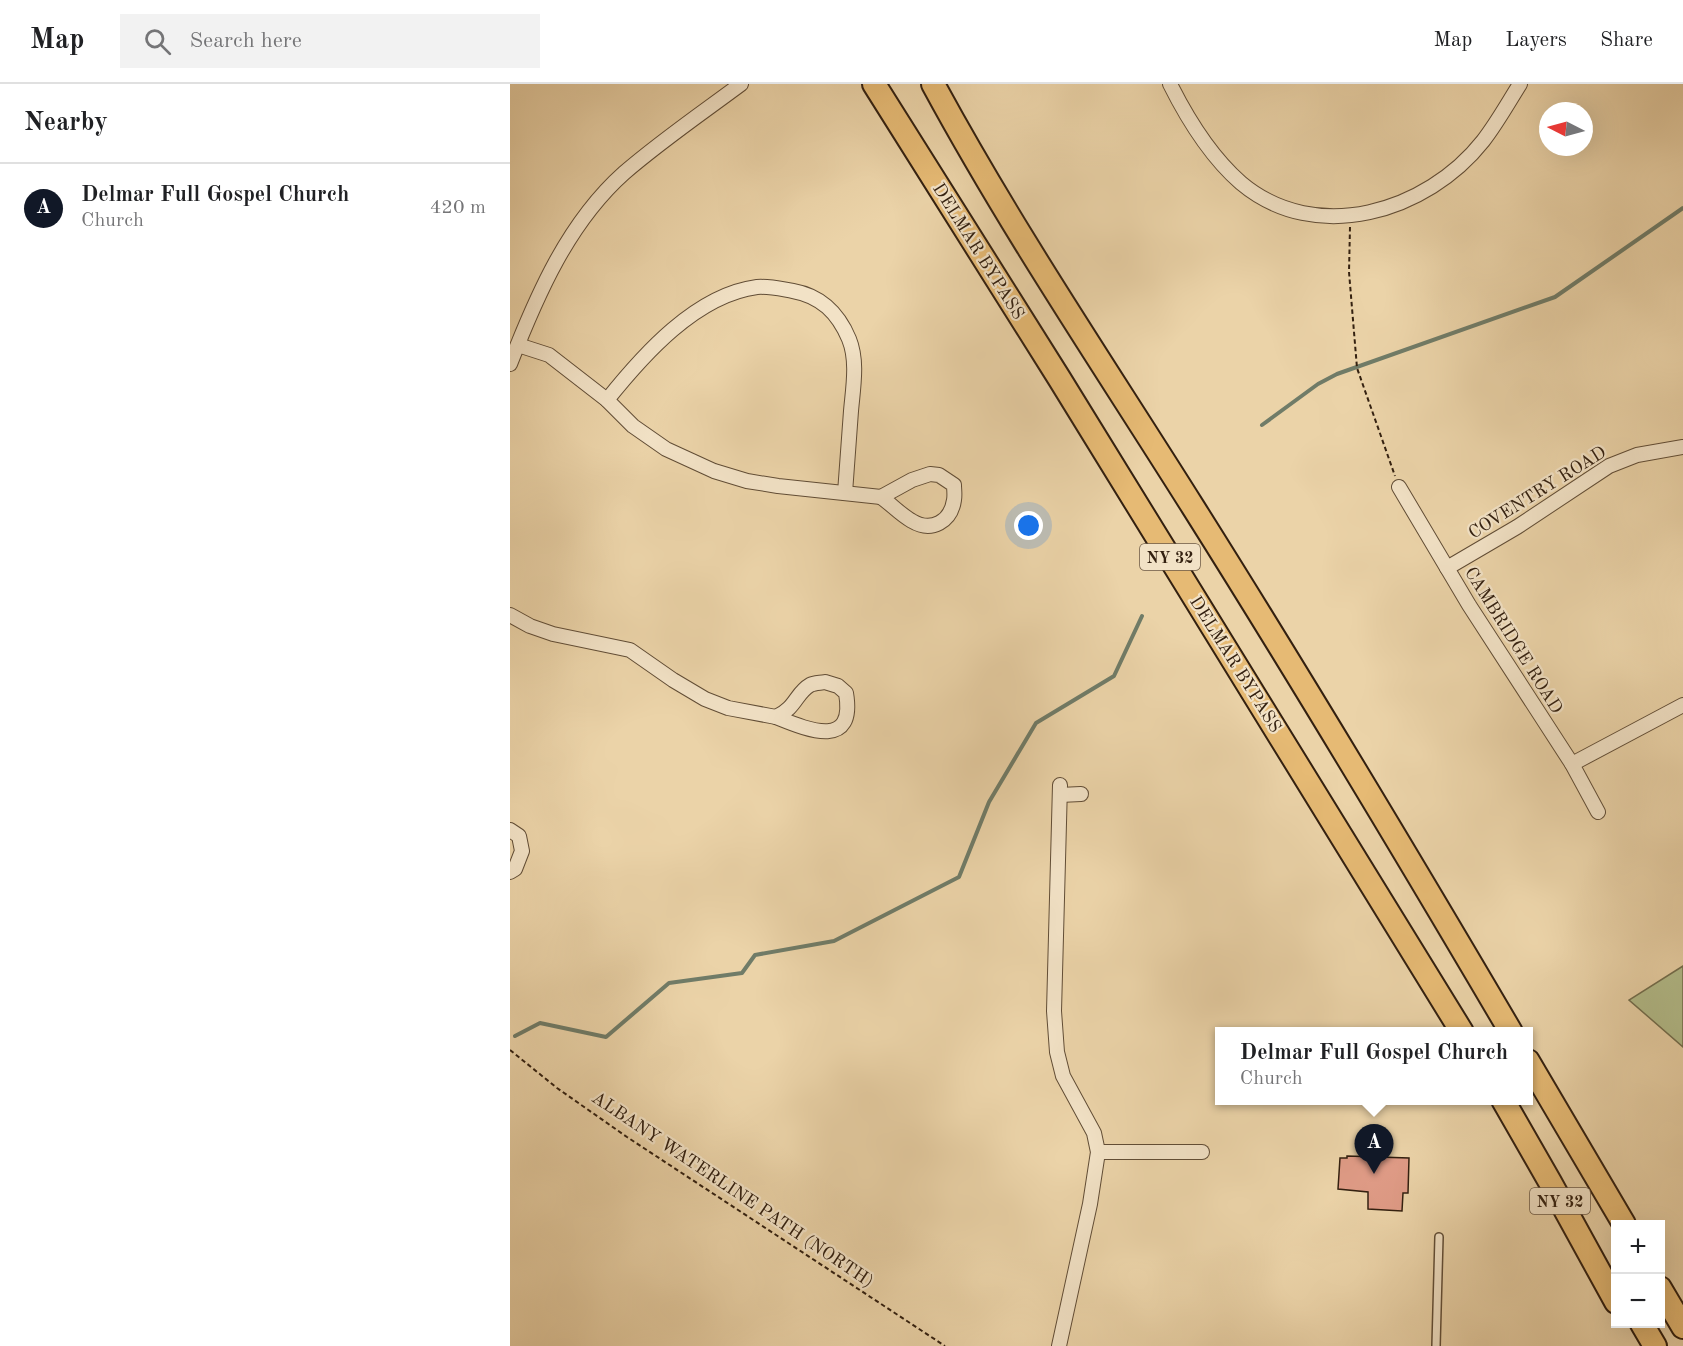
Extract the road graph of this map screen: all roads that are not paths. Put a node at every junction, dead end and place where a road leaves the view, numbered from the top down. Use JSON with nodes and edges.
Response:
{"nodes":[{"id":1,"x":741,"y":84,"type":"edge"},
{"id":2,"x":874,"y":84,"type":"edge"},
{"id":3,"x":916,"y":84,"type":"edge"},
{"id":4,"x":933,"y":84,"type":"edge"},
{"id":5,"x":1170,"y":84,"type":"edge"},
{"id":6,"x":1520,"y":84,"type":"edge"},
{"id":7,"x":981,"y":170,"type":"junction"},
{"id":8,"x":518,"y":345,"type":"junction"},
{"id":9,"x":510,"y":364,"type":"edge"},
{"id":10,"x":607,"y":400,"type":"junction"},
{"id":11,"x":1683,"y":447,"type":"edge"},
{"id":12,"x":1399,"y":487,"type":"road end"},
{"id":13,"x":845,"y":493,"type":"junction"},
{"id":14,"x":881,"y":497,"type":"junction"},
{"id":15,"x":1447,"y":568,"type":"junction"},
{"id":16,"x":510,"y":615,"type":"edge"},
{"id":17,"x":1683,"y":705,"type":"edge"},
{"id":18,"x":776,"y":717,"type":"junction"},
{"id":19,"x":1572,"y":764,"type":"junction"},
{"id":20,"x":1081,"y":794,"type":"dead end"},
{"id":21,"x":1598,"y":812,"type":"dead end"},
{"id":22,"x":510,"y":830,"type":"edge"},
{"id":23,"x":510,"y":872,"type":"edge"},
{"id":24,"x":1459,"y":1027,"type":"edge"},
{"id":25,"x":1508,"y":1027,"type":"edge"},
{"id":26,"x":1533,"y":1069,"type":"edge"},
{"id":27,"x":1505,"y":1105,"type":"edge"},
{"id":28,"x":1098,"y":1152,"type":"junction"},
{"id":29,"x":1202,"y":1152,"type":"dead end"},
{"id":30,"x":1569,"y":1217,"type":"junction"},
{"id":31,"x":1622,"y":1220,"type":"edge"},
{"id":32,"x":1439,"y":1237,"type":"dead end"},
{"id":33,"x":1611,"y":1277,"type":"edge"},
{"id":34,"x":1611,"y":1293,"type":"edge"},
{"id":35,"x":1665,"y":1296,"type":"edge"},
{"id":36,"x":1683,"y":1327,"type":"edge"},
{"id":37,"x":1631,"y":1328,"type":"edge"},
{"id":38,"x":1645,"y":1328,"type":"edge"},
{"id":39,"x":1059,"y":1346,"type":"edge"},
{"id":40,"x":1436,"y":1346,"type":"edge"},
{"id":41,"x":1641,"y":1346,"type":"edge"},
{"id":42,"x":1656,"y":1346,"type":"edge"}],
"edges":[{"from":1,"to":8,"type":"street"},
{"from":2,"to":24,"type":"main road","name":"DELMAR BYPASS","number":"NY 32"},
{"from":3,"to":7,"type":"main road"},
{"from":4,"to":7,"type":"main road","number":"NY 32"},
{"from":5,"to":6,"type":"street"},
{"from":7,"to":25,"type":"main road","number":"NY 32"},
{"from":8,"to":9,"type":"street"},
{"from":8,"to":10,"type":"street"},
{"from":10,"to":13,"type":"street"},
{"from":10,"to":13,"type":"street"},
{"from":11,"to":15,"type":"street","name":"COVENTRY ROAD"},
{"from":12,"to":15,"type":"street","name":"CAMBRIDGE ROAD"},
{"from":13,"to":14,"type":"street"},
{"from":14,"to":14,"type":"street"},
{"from":15,"to":19,"type":"street","name":"CAMBRIDGE ROAD"},
{"from":16,"to":18,"type":"street"},
{"from":17,"to":19,"type":"street"},
{"from":18,"to":18,"type":"street"},
{"from":19,"to":21,"type":"street","name":"CAMBRIDGE ROAD"},
{"from":20,"to":28,"type":"street"},
{"from":22,"to":23,"type":"street"},
{"from":26,"to":31,"type":"main road","number":"NY 32"},
{"from":27,"to":30,"type":"main road","number":"NY 32"},
{"from":28,"to":29,"type":"street"},
{"from":28,"to":39,"type":"street"},
{"from":30,"to":33,"type":"main road"},
{"from":30,"to":34,"type":"main road","number":"NY 32"},
{"from":32,"to":40,"type":"lane"},
{"from":35,"to":36,"type":"main road"},
{"from":37,"to":41,"type":"main road"},
{"from":38,"to":42,"type":"main road"}]}
